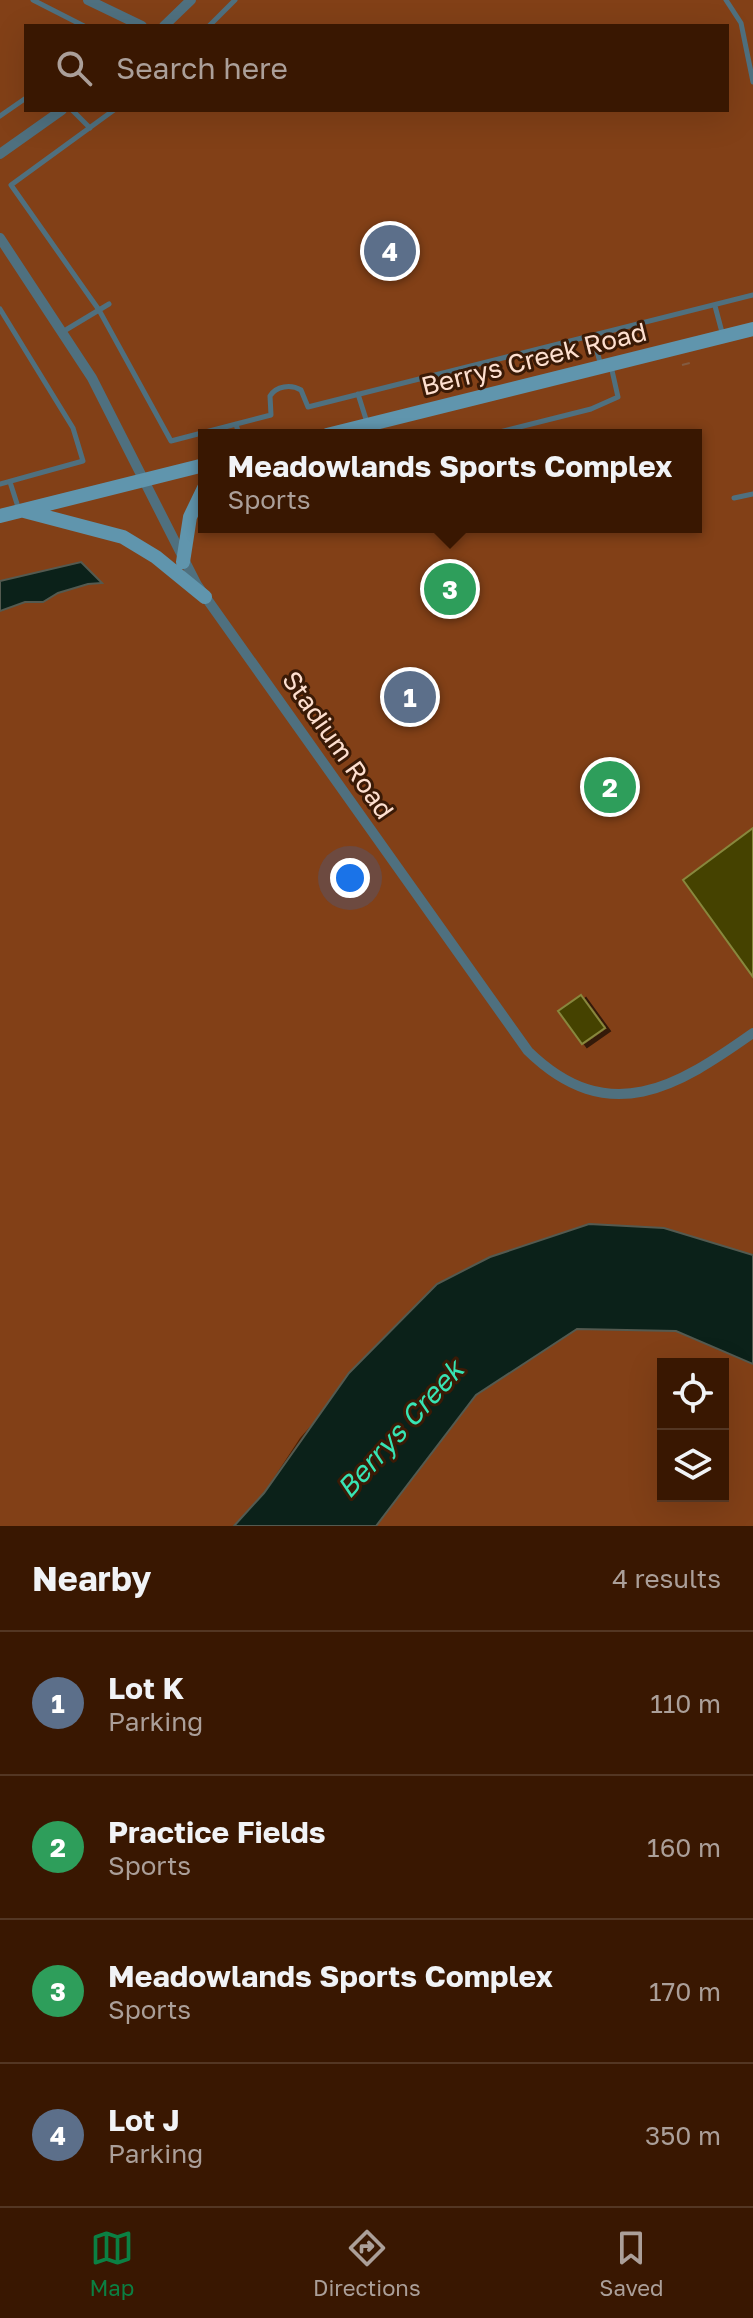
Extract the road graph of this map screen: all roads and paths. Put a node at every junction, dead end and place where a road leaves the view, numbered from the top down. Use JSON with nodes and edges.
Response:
{"nodes":[{"id":1,"x":33,"y":0,"type":"edge"},
{"id":2,"x":88,"y":0,"type":"edge"},
{"id":3,"x":191,"y":0,"type":"edge"},
{"id":4,"x":726,"y":0,"type":"edge"},
{"id":5,"x":232,"y":1,"type":"edge"},
{"id":6,"x":80,"y":24,"type":"edge"},
{"id":7,"x":138,"y":24,"type":"edge"},
{"id":8,"x":166,"y":24,"type":"edge"},
{"id":9,"x":211,"y":24,"type":"edge"},
{"id":10,"x":753,"y":82,"type":"edge"},
{"id":11,"x":24,"y":99,"type":"edge"},
{"id":12,"x":58,"y":112,"type":"edge"},
{"id":13,"x":74,"y":112,"type":"edge"},
{"id":14,"x":111,"y":112,"type":"edge"},
{"id":15,"x":0,"y":116,"type":"edge"},
{"id":16,"x":90,"y":128,"type":"junction"},
{"id":17,"x":0,"y":154,"type":"edge"},
{"id":18,"x":0,"y":238,"type":"edge"},
{"id":19,"x":753,"y":295,"type":"edge"},
{"id":20,"x":109,"y":304,"type":"dead end"},
{"id":21,"x":715,"y":306,"type":"junction"},
{"id":22,"x":0,"y":309,"type":"edge"},
{"id":23,"x":99,"y":310,"type":"junction"},
{"id":24,"x":753,"y":329,"type":"edge"},
{"id":25,"x":64,"y":331,"type":"junction"},
{"id":26,"x":593,"y":336,"type":"junction"},
{"id":27,"x":724,"y":337,"type":"junction"},
{"id":28,"x":690,"y":363,"type":"dead end"},
{"id":29,"x":682,"y":365,"type":"dead end"},
{"id":30,"x":606,"y":366,"type":"junction"},
{"id":31,"x":358,"y":394,"type":"junction"},
{"id":32,"x":236,"y":424,"type":"junction"},
{"id":33,"x":217,"y":429,"type":"edge"},
{"id":34,"x":237,"y":429,"type":"edge"},
{"id":35,"x":370,"y":429,"type":"edge"},
{"id":36,"x":374,"y":429,"type":"edge"},
{"id":37,"x":512,"y":429,"type":"edge"},
{"id":38,"x":198,"y":434,"type":"edge"},
{"id":39,"x":198,"y":466,"type":"edge"},
{"id":40,"x":143,"y":479,"type":"junction"},
{"id":41,"x":10,"y":482,"type":"junction"},
{"id":42,"x":0,"y":484,"type":"edge"},
{"id":43,"x":753,"y":494,"type":"edge"},
{"id":44,"x":734,"y":498,"type":"dead end"},
{"id":45,"x":198,"y":500,"type":"edge"},
{"id":46,"x":19,"y":510,"type":"junction"},
{"id":47,"x":0,"y":516,"type":"edge"},
{"id":48,"x":183,"y":562,"type":"junction"},
{"id":49,"x":205,"y":597,"type":"junction"},
{"id":50,"x":753,"y":1033,"type":"edge"}],
"edges":[{"from":1,"to":6,"type":"lane"},
{"from":2,"to":7,"type":"street"},
{"from":3,"to":8,"type":"street"},
{"from":4,"to":10,"type":"lane"},
{"from":5,"to":9,"type":"lane"},
{"from":11,"to":15,"type":"lane"},
{"from":12,"to":17,"type":"street"},
{"from":13,"to":16,"type":"lane"},
{"from":14,"to":16,"type":"lane"},
{"from":16,"to":23,"type":"lane"},
{"from":18,"to":25,"type":"street","name":"Stadium Road"},
{"from":19,"to":21,"type":"lane"},
{"from":20,"to":23,"type":"lane"},
{"from":21,"to":26,"type":"lane"},
{"from":21,"to":27,"type":"lane"},
{"from":22,"to":41,"type":"lane"},
{"from":23,"to":25,"type":"lane"},
{"from":23,"to":38,"type":"lane"},
{"from":24,"to":27,"type":"street","name":"Berrys Creek Road"},
{"from":25,"to":40,"type":"street","name":"Stadium Road"},
{"from":26,"to":30,"type":"lane"},
{"from":26,"to":31,"type":"lane"},
{"from":27,"to":30,"type":"street","name":"Berrys Creek Road"},
{"from":28,"to":29,"type":"path"},
{"from":30,"to":36,"type":"street","name":"Berrys Creek Road"},
{"from":30,"to":37,"type":"lane"},
{"from":31,"to":32,"type":"lane"},
{"from":31,"to":35,"type":"lane"},
{"from":32,"to":33,"type":"lane"},
{"from":32,"to":34,"type":"lane"},
{"from":39,"to":40,"type":"street"},
{"from":40,"to":46,"type":"street"},
{"from":40,"to":48,"type":"street","name":"Stadium Road"},
{"from":41,"to":42,"type":"lane"},
{"from":41,"to":46,"type":"lane"},
{"from":43,"to":44,"type":"lane"},
{"from":45,"to":48,"type":"street"},
{"from":46,"to":47,"type":"street"},
{"from":46,"to":49,"type":"street"},
{"from":48,"to":49,"type":"street","name":"Stadium Road"},
{"from":49,"to":50,"type":"street","name":"Stadium Road"}]}
